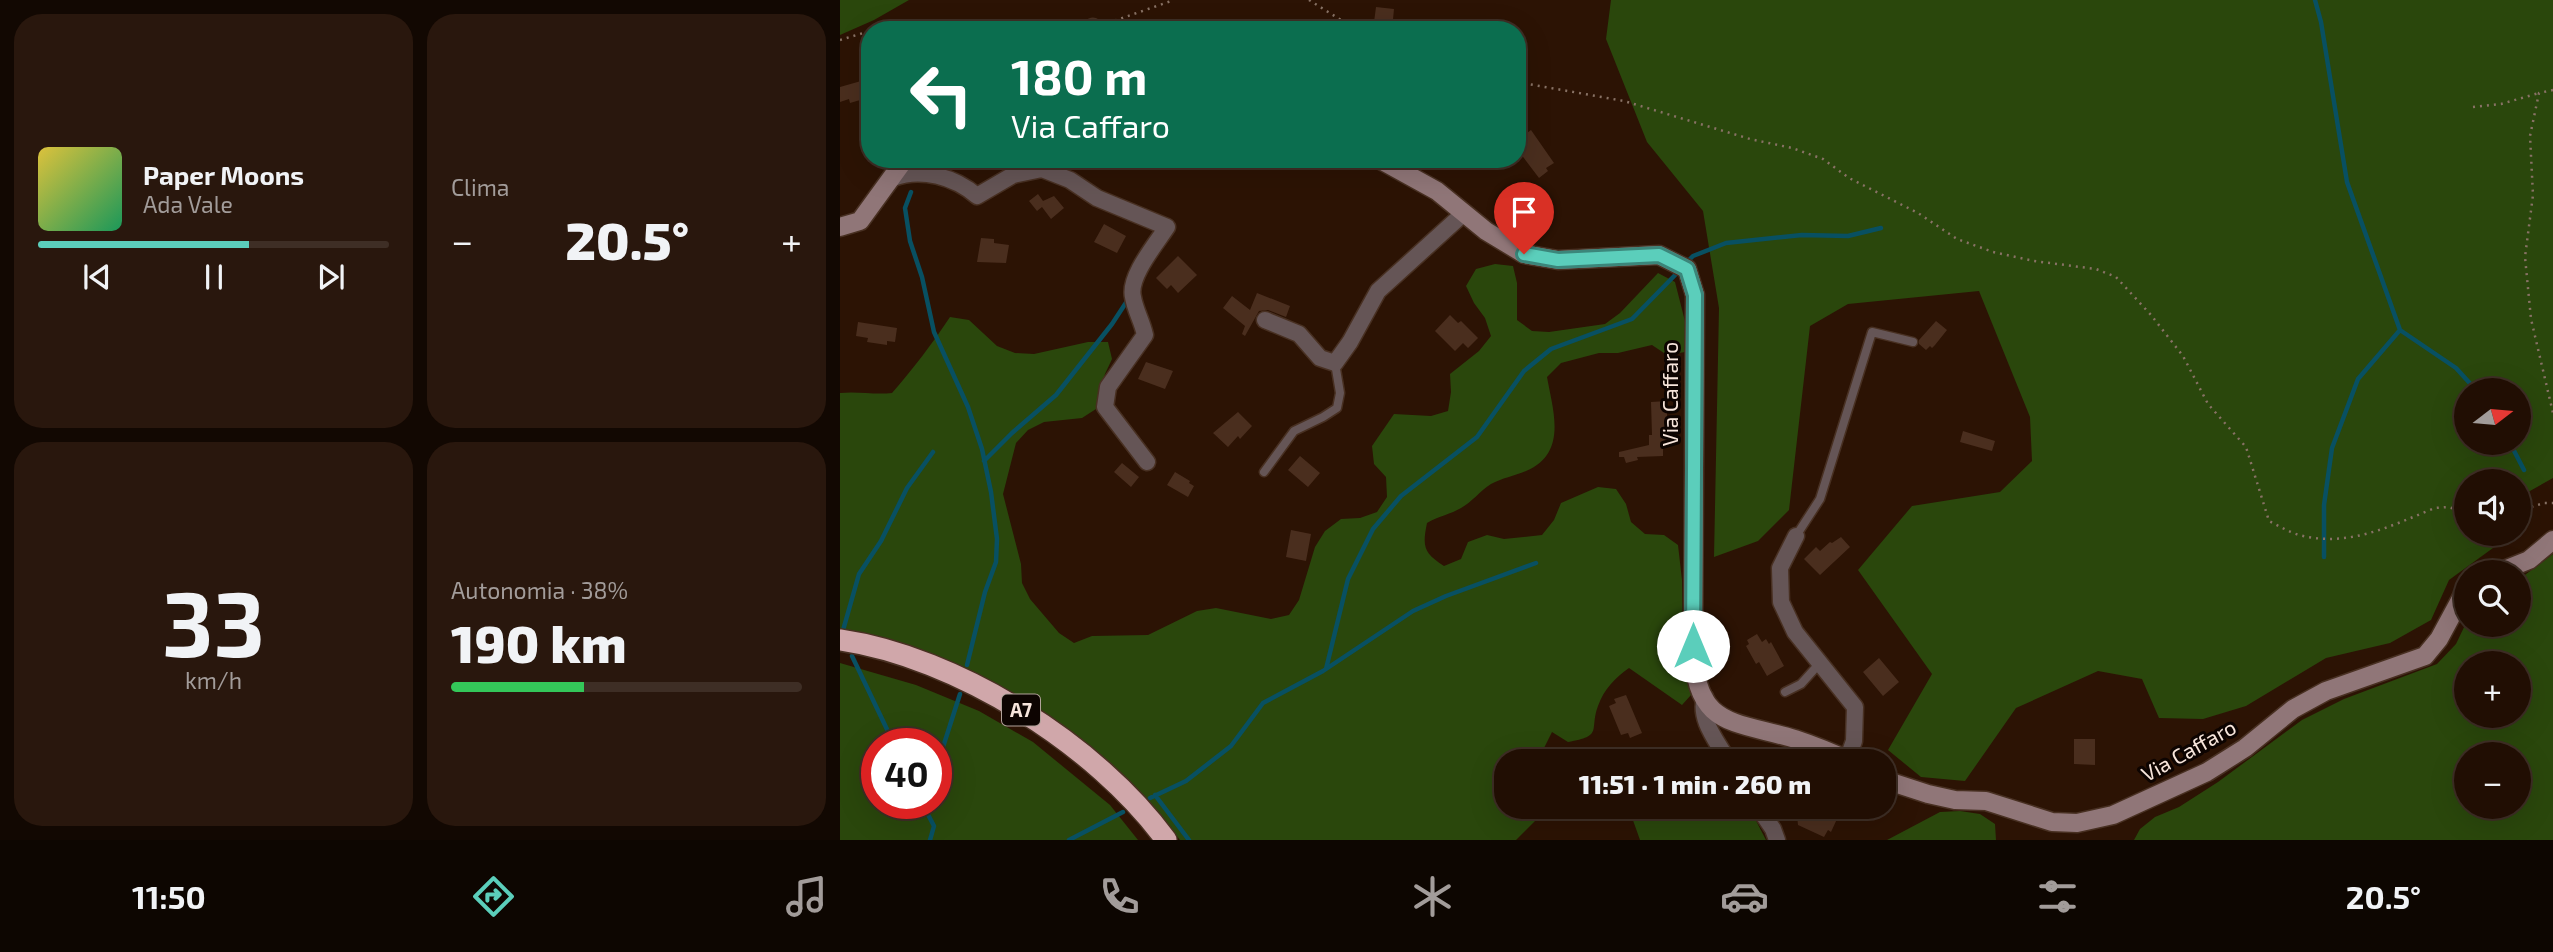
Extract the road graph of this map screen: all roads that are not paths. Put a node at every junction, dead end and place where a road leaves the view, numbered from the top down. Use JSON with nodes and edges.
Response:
{"nodes":[{"id":1,"x":899,"y":168,"type":"edge"},
{"id":2,"x":1395,"y":168,"type":"edge"},
{"id":3,"x":892,"y":178,"type":"junction"},
{"id":4,"x":1464,"y":213,"type":"junction"},
{"id":5,"x":840,"y":227,"type":"edge"},
{"id":6,"x":1265,"y":320,"type":"dead end"},
{"id":7,"x":1913,"y":342,"type":"dead end"},
{"id":8,"x":1335,"y":363,"type":"junction"},
{"id":9,"x":1147,"y":462,"type":"dead end"},
{"id":10,"x":1264,"y":472,"type":"dead end"},
{"id":11,"x":1796,"y":536,"type":"joint"},
{"id":12,"x":2553,"y":540,"type":"edge"},
{"id":13,"x":2529,"y":560,"type":"edge"},
{"id":14,"x":2454,"y":611,"type":"edge"},
{"id":15,"x":840,"y":640,"type":"edge"},
{"id":16,"x":1819,"y":664,"type":"junction"},
{"id":17,"x":1785,"y":692,"type":"dead end"},
{"id":18,"x":1705,"y":697,"type":"junction"},
{"id":19,"x":1721,"y":749,"type":"edge"},
{"id":20,"x":1821,"y":749,"type":"edge"},
{"id":21,"x":1852,"y":749,"type":"edge"},
{"id":22,"x":1896,"y":784,"type":"edge"},
{"id":23,"x":1766,"y":819,"type":"edge"},
{"id":24,"x":1166,"y":840,"type":"edge"},
{"id":25,"x":1777,"y":840,"type":"edge"}],
"edges":[{"from":1,"to":3,"type":"street"},
{"from":2,"to":4,"type":"street","name":"Via Caffaro"},
{"from":3,"to":5,"type":"street"},
{"from":3,"to":9,"type":"street"},
{"from":4,"to":8,"type":"street"},
{"from":4,"to":18,"type":"street","name":"Via Caffaro"},
{"from":6,"to":8,"type":"street"},
{"from":7,"to":11,"type":"lane"},
{"from":8,"to":10,"type":"lane"},
{"from":11,"to":16,"type":"street"},
{"from":12,"to":13,"type":"street"},
{"from":14,"to":22,"type":"street","name":"Via Caffaro"},
{"from":15,"to":24,"type":"highway","number":"A7"},
{"from":16,"to":17,"type":"lane"},
{"from":16,"to":21,"type":"street"},
{"from":18,"to":19,"type":"street"},
{"from":18,"to":20,"type":"street","name":"Via Caffaro"},
{"from":23,"to":25,"type":"street"}]}
